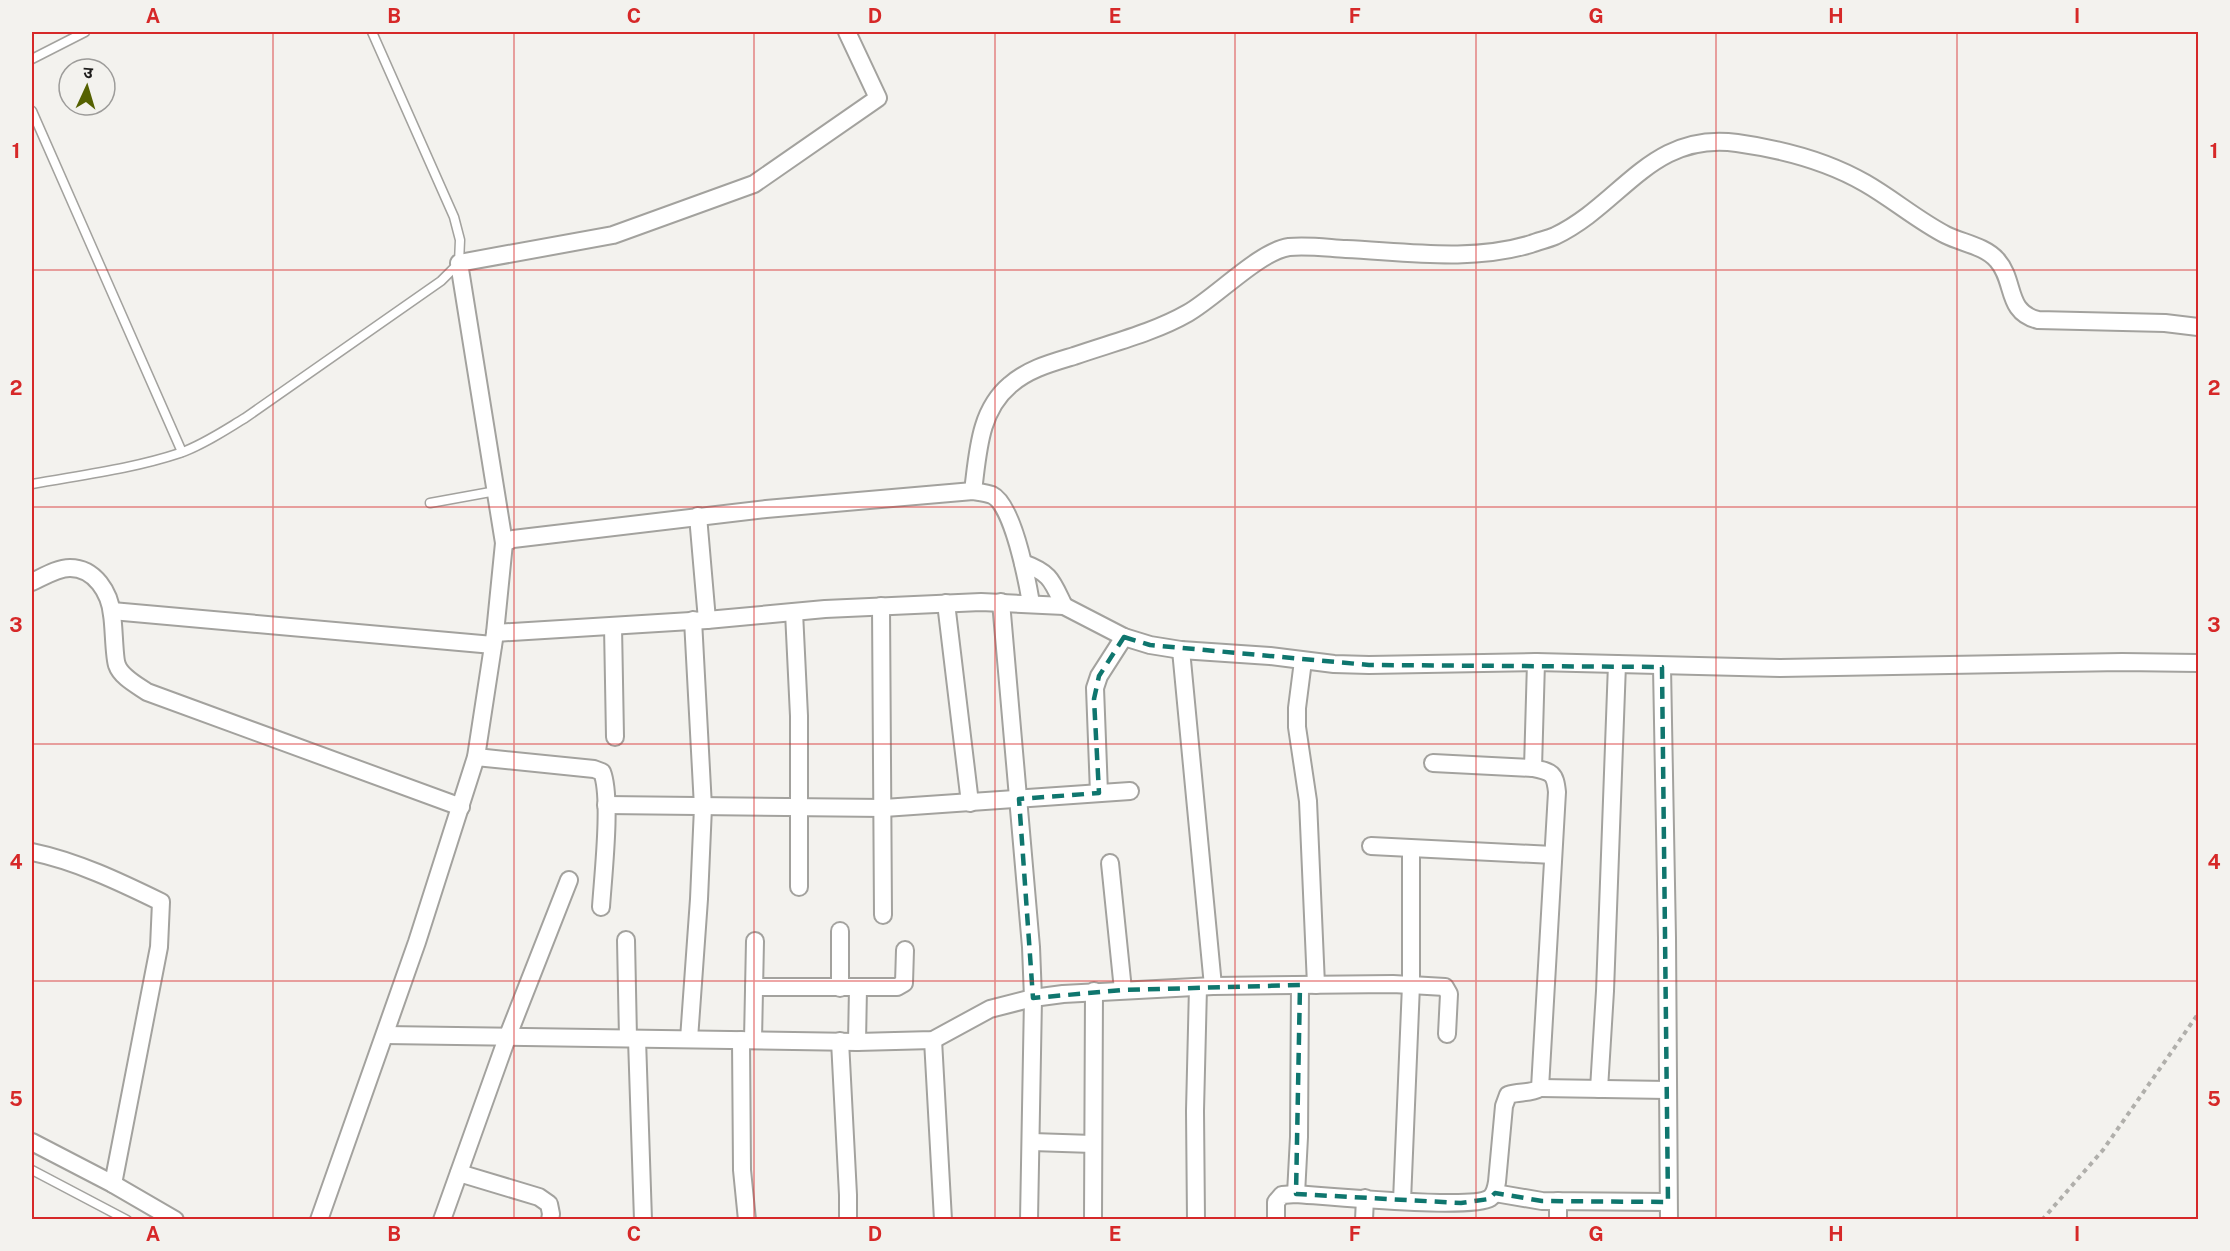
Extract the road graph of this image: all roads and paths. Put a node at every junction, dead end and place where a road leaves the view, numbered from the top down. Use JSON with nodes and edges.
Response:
{"nodes":[{"id":1,"x":85,"y":32,"type":"edge"},
{"id":2,"x":372,"y":32,"type":"edge"},
{"id":3,"x":847,"y":32,"type":"edge"},
{"id":4,"x":32,"y":59,"type":"edge"},
{"id":5,"x":32,"y":111,"type":"edge"},
{"id":6,"x":459,"y":263,"type":"junction"},
{"id":7,"x":2199,"y":327,"type":"edge"},
{"id":8,"x":182,"y":452,"type":"junction"},
{"id":9,"x":32,"y":484,"type":"edge"},
{"id":10,"x":496,"y":491,"type":"junction"},
{"id":11,"x":974,"y":491,"type":"junction"},
{"id":12,"x":430,"y":503,"type":"dead end"},
{"id":13,"x":698,"y":516,"type":"junction"},
{"id":14,"x":504,"y":543,"type":"junction"},
{"id":15,"x":1023,"y":563,"type":"junction"},
{"id":16,"x":32,"y":582,"type":"edge"},
{"id":17,"x":1000,"y":602,"type":"junction"},
{"id":18,"x":946,"y":603,"type":"junction"},
{"id":19,"x":1031,"y":603,"type":"junction"},
{"id":20,"x":881,"y":606,"type":"junction"},
{"id":21,"x":1064,"y":606,"type":"junction"},
{"id":22,"x":112,"y":611,"type":"junction"},
{"id":23,"x":794,"y":612,"type":"junction"},
{"id":24,"x":700,"y":620,"type":"junction"},
{"id":25,"x":612,"y":626,"type":"junction"},
{"id":26,"x":1124,"y":637,"type":"junction"},
{"id":27,"x":494,"y":639,"type":"junction"},
{"id":28,"x":1181,"y":650,"type":"junction"},
{"id":29,"x":1304,"y":661,"type":"junction"},
{"id":30,"x":1536,"y":662,"type":"junction"},
{"id":31,"x":2199,"y":663,"type":"edge"},
{"id":32,"x":1617,"y":664,"type":"junction"},
{"id":33,"x":1662,"y":666,"type":"junction"},
{"id":34,"x":615,"y":737,"type":"dead end"},
{"id":35,"x":476,"y":757,"type":"junction"},
{"id":36,"x":1433,"y":763,"type":"dead end"},
{"id":37,"x":1533,"y":768,"type":"junction"},
{"id":38,"x":1130,"y":791,"type":"dead end"},
{"id":39,"x":1099,"y":793,"type":"junction"},
{"id":40,"x":1019,"y":799,"type":"junction"},
{"id":41,"x":970,"y":803,"type":"junction"},
{"id":42,"x":606,"y":806,"type":"junction"},
{"id":43,"x":461,"y":807,"type":"junction"},
{"id":44,"x":703,"y":807,"type":"junction"},
{"id":45,"x":800,"y":807,"type":"junction"},
{"id":46,"x":884,"y":808,"type":"junction"},
{"id":47,"x":1371,"y":846,"type":"dead end"},
{"id":48,"x":1411,"y":849,"type":"junction"},
{"id":49,"x":32,"y":852,"type":"edge"},
{"id":50,"x":1553,"y":855,"type":"junction"},
{"id":51,"x":1110,"y":863,"type":"dead end"},
{"id":52,"x":569,"y":880,"type":"dead end"},
{"id":53,"x":799,"y":887,"type":"dead end"},
{"id":54,"x":601,"y":907,"type":"dead end"},
{"id":55,"x":883,"y":915,"type":"dead end"},
{"id":56,"x":840,"y":931,"type":"dead end"},
{"id":57,"x":626,"y":940,"type":"dead end"},
{"id":58,"x":755,"y":941,"type":"dead end"},
{"id":59,"x":905,"y":950,"type":"dead end"},
{"id":60,"x":1308,"y":985,"type":"junction"},
{"id":61,"x":1411,"y":985,"type":"junction"},
{"id":62,"x":1205,"y":986,"type":"junction"},
{"id":63,"x":754,"y":987,"type":"junction"},
{"id":64,"x":840,"y":988,"type":"junction"},
{"id":65,"x":858,"y":988,"type":"junction"},
{"id":66,"x":1123,"y":990,"type":"junction"},
{"id":67,"x":1094,"y":991,"type":"junction"},
{"id":68,"x":1033,"y":998,"type":"junction"},
{"id":69,"x":2199,"y":1014,"type":"edge"},
{"id":70,"x":1448,"y":1034,"type":"dead end"},
{"id":71,"x":385,"y":1035,"type":"junction"},
{"id":72,"x":507,"y":1038,"type":"junction"},
{"id":73,"x":632,"y":1039,"type":"junction"},
{"id":74,"x":688,"y":1039,"type":"junction"},
{"id":75,"x":747,"y":1040,"type":"junction"},
{"id":76,"x":933,"y":1040,"type":"junction"},
{"id":77,"x":848,"y":1041,"type":"junction"},
{"id":78,"x":1540,"y":1088,"type":"junction"},
{"id":79,"x":1599,"y":1089,"type":"junction"},
{"id":80,"x":1668,"y":1090,"type":"junction"},
{"id":81,"x":32,"y":1142,"type":"edge"},
{"id":82,"x":1032,"y":1142,"type":"junction"},
{"id":83,"x":1093,"y":1144,"type":"junction"},
{"id":84,"x":32,"y":1170,"type":"edge"},
{"id":85,"x":459,"y":1173,"type":"junction"},
{"id":86,"x":113,"y":1184,"type":"junction"},
{"id":87,"x":1495,"y":1193,"type":"junction"},
{"id":88,"x":1296,"y":1194,"type":"junction"},
{"id":89,"x":1365,"y":1198,"type":"junction"},
{"id":90,"x":1402,"y":1201,"type":"junction"},
{"id":91,"x":1558,"y":1201,"type":"junction"},
{"id":92,"x":1668,"y":1202,"type":"junction"},
{"id":93,"x":1461,"y":1211,"type":"edge"},
{"id":94,"x":127,"y":1220,"type":"edge"},
{"id":95,"x":175,"y":1220,"type":"edge"},
{"id":96,"x":319,"y":1220,"type":"edge"},
{"id":97,"x":442,"y":1220,"type":"edge"},
{"id":98,"x":550,"y":1220,"type":"edge"},
{"id":99,"x":643,"y":1220,"type":"edge"},
{"id":100,"x":747,"y":1220,"type":"edge"},
{"id":101,"x":848,"y":1220,"type":"edge"},
{"id":102,"x":943,"y":1220,"type":"edge"},
{"id":103,"x":1029,"y":1220,"type":"edge"},
{"id":104,"x":1093,"y":1220,"type":"edge"},
{"id":105,"x":1196,"y":1220,"type":"edge"},
{"id":106,"x":1276,"y":1220,"type":"edge"},
{"id":107,"x":1364,"y":1220,"type":"edge"},
{"id":108,"x":1558,"y":1220,"type":"edge"},
{"id":109,"x":1669,"y":1220,"type":"edge"},
{"id":110,"x":2042,"y":1220,"type":"edge"}],
"edges":[{"from":1,"to":4,"type":"lane"},
{"from":2,"to":6,"type":"lane"},
{"from":3,"to":6,"type":"street"},
{"from":5,"to":8,"type":"lane"},
{"from":6,"to":8,"type":"lane"},
{"from":6,"to":10,"type":"street"},
{"from":7,"to":11,"type":"street"},
{"from":8,"to":9,"type":"lane"},
{"from":10,"to":12,"type":"lane"},
{"from":10,"to":14,"type":"street"},
{"from":11,"to":13,"type":"street"},
{"from":11,"to":15,"type":"street"},
{"from":13,"to":14,"type":"street"},
{"from":13,"to":24,"type":"street"},
{"from":14,"to":27,"type":"street"},
{"from":15,"to":19,"type":"street"},
{"from":15,"to":21,"type":"street"},
{"from":16,"to":22,"type":"street"},
{"from":17,"to":18,"type":"street"},
{"from":17,"to":19,"type":"street"},
{"from":17,"to":40,"type":"street"},
{"from":18,"to":20,"type":"street"},
{"from":18,"to":41,"type":"street"},
{"from":19,"to":21,"type":"street"},
{"from":20,"to":23,"type":"street"},
{"from":20,"to":46,"type":"street"},
{"from":21,"to":26,"type":"street"},
{"from":22,"to":27,"type":"street"},
{"from":22,"to":43,"type":"street"},
{"from":23,"to":24,"type":"street"},
{"from":23,"to":45,"type":"street"},
{"from":24,"to":25,"type":"street"},
{"from":24,"to":44,"type":"street"},
{"from":25,"to":27,"type":"street"},
{"from":25,"to":34,"type":"street"},
{"from":26,"to":28,"type":"street"},
{"from":26,"to":39,"type":"street"},
{"from":27,"to":35,"type":"street"},
{"from":28,"to":29,"type":"street"},
{"from":28,"to":62,"type":"street"},
{"from":29,"to":30,"type":"street"},
{"from":29,"to":60,"type":"street"},
{"from":30,"to":32,"type":"street"},
{"from":30,"to":37,"type":"street"},
{"from":31,"to":33,"type":"street"},
{"from":32,"to":33,"type":"street"},
{"from":32,"to":79,"type":"street"},
{"from":33,"to":80,"type":"street"},
{"from":35,"to":42,"type":"street"},
{"from":35,"to":43,"type":"street"},
{"from":36,"to":37,"type":"street"},
{"from":37,"to":50,"type":"street"},
{"from":38,"to":39,"type":"street"},
{"from":39,"to":40,"type":"street"},
{"from":40,"to":41,"type":"street"},
{"from":40,"to":68,"type":"street"},
{"from":41,"to":46,"type":"street"},
{"from":42,"to":44,"type":"street"},
{"from":42,"to":54,"type":"street"},
{"from":43,"to":71,"type":"street"},
{"from":44,"to":45,"type":"street"},
{"from":44,"to":74,"type":"street"},
{"from":45,"to":46,"type":"street"},
{"from":45,"to":53,"type":"street"},
{"from":46,"to":55,"type":"street"},
{"from":47,"to":48,"type":"street"},
{"from":48,"to":50,"type":"street"},
{"from":48,"to":61,"type":"street"},
{"from":49,"to":86,"type":"street"},
{"from":50,"to":78,"type":"street"},
{"from":51,"to":66,"type":"street"},
{"from":52,"to":72,"type":"street"},
{"from":56,"to":64,"type":"street"},
{"from":57,"to":73,"type":"street"},
{"from":58,"to":63,"type":"street"},
{"from":59,"to":65,"type":"street"},
{"from":60,"to":61,"type":"street"},
{"from":60,"to":62,"type":"street"},
{"from":60,"to":88,"type":"street"},
{"from":61,"to":70,"type":"street"},
{"from":61,"to":90,"type":"street"},
{"from":62,"to":66,"type":"street"},
{"from":62,"to":105,"type":"street"},
{"from":63,"to":64,"type":"street"},
{"from":63,"to":75,"type":"street"},
{"from":64,"to":65,"type":"street"},
{"from":65,"to":77,"type":"street"},
{"from":66,"to":67,"type":"street"},
{"from":67,"to":68,"type":"street"},
{"from":67,"to":83,"type":"street"},
{"from":68,"to":76,"type":"street"},
{"from":68,"to":82,"type":"street"},
{"from":69,"to":110,"type":"path"},
{"from":71,"to":72,"type":"street"},
{"from":71,"to":96,"type":"street"},
{"from":72,"to":73,"type":"street"},
{"from":72,"to":85,"type":"street"},
{"from":73,"to":74,"type":"street"},
{"from":73,"to":99,"type":"street"},
{"from":74,"to":75,"type":"street"},
{"from":75,"to":77,"type":"street"},
{"from":75,"to":100,"type":"street"},
{"from":76,"to":77,"type":"street"},
{"from":76,"to":102,"type":"street"},
{"from":77,"to":101,"type":"street"},
{"from":78,"to":79,"type":"street"},
{"from":78,"to":87,"type":"street"},
{"from":79,"to":80,"type":"street"},
{"from":80,"to":92,"type":"street"},
{"from":81,"to":86,"type":"street"},
{"from":82,"to":83,"type":"street"},
{"from":82,"to":103,"type":"street"},
{"from":83,"to":104,"type":"street"},
{"from":84,"to":94,"type":"lane"},
{"from":85,"to":97,"type":"street"},
{"from":85,"to":98,"type":"street"},
{"from":86,"to":95,"type":"street"},
{"from":87,"to":91,"type":"street"},
{"from":87,"to":93,"type":"street"},
{"from":88,"to":89,"type":"street"},
{"from":88,"to":106,"type":"street"},
{"from":89,"to":90,"type":"street"},
{"from":89,"to":107,"type":"street"},
{"from":90,"to":93,"type":"street"},
{"from":91,"to":92,"type":"street"},
{"from":91,"to":108,"type":"street"},
{"from":92,"to":109,"type":"street"}]}
